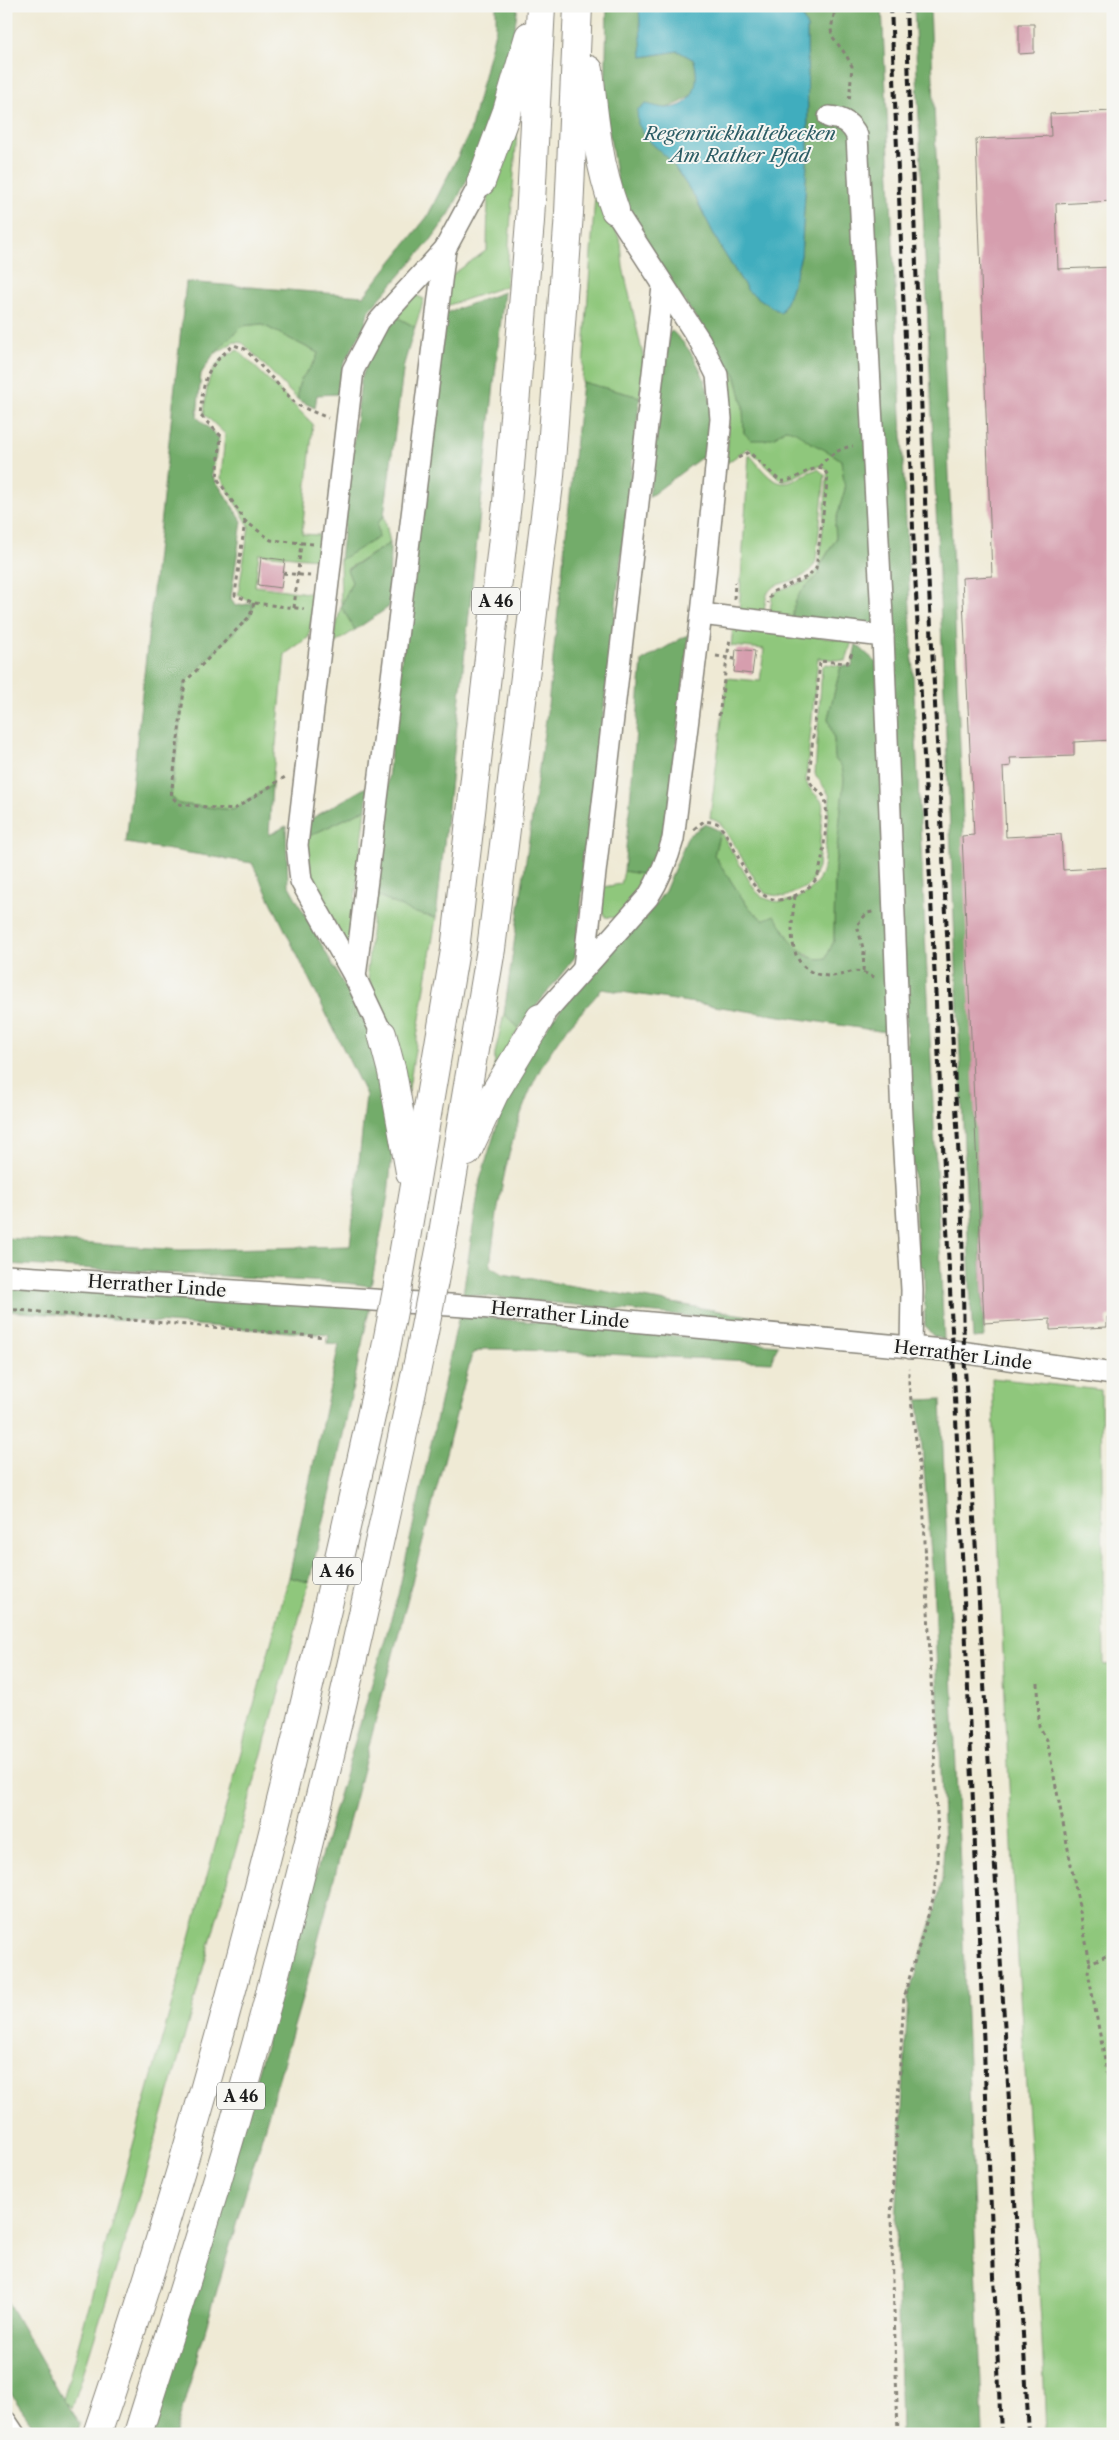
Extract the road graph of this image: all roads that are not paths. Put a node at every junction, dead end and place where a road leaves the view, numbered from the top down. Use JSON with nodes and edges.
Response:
{"nodes":[{"id":1,"x":540,"y":6,"type":"edge"},
{"id":2,"x":580,"y":6,"type":"edge"},
{"id":3,"x":836,"y":119,"type":"road end"},
{"id":4,"x":481,"y":182,"type":"joint"},
{"id":5,"x":615,"y":210,"type":"joint"},
{"id":6,"x":445,"y":249,"type":"junction"},
{"id":7,"x":663,"y":287,"type":"junction"},
{"id":8,"x":701,"y":614,"type":"junction"},
{"id":9,"x":883,"y":636,"type":"junction"},
{"id":10,"x":584,"y":967,"type":"junction"},
{"id":11,"x":356,"y":977,"type":"junction"},
{"id":12,"x":540,"y":1018,"type":"joint"},
{"id":13,"x":382,"y":1034,"type":"joint"},
{"id":14,"x":451,"y":1187,"type":"junction"},
{"id":15,"x":413,"y":1192,"type":"junction"},
{"id":16,"x":6,"y":1276,"type":"edge"},
{"id":17,"x":911,"y":1348,"type":"junction"},
{"id":18,"x":1113,"y":1374,"type":"edge"},
{"id":19,"x":6,"y":2422,"type":"edge"},
{"id":20,"x":14,"y":2434,"type":"edge"},
{"id":21,"x":97,"y":2434,"type":"edge"},
{"id":22,"x":138,"y":2434,"type":"edge"}],
"edges":[{"from":1,"to":4,"type":"highway"},
{"from":1,"to":15,"type":"highway","number":"A 46"},
{"from":2,"to":5,"type":"highway"},
{"from":2,"to":14,"type":"highway","number":"A 46"},
{"from":3,"to":9,"type":"street"},
{"from":4,"to":6,"type":"street"},
{"from":5,"to":7,"type":"street"},
{"from":6,"to":11,"type":"street"},
{"from":6,"to":11,"type":"street"},
{"from":7,"to":8,"type":"street"},
{"from":7,"to":10,"type":"street"},
{"from":8,"to":9,"type":"street"},
{"from":8,"to":10,"type":"street"},
{"from":9,"to":17,"type":"street"},
{"from":10,"to":12,"type":"street"},
{"from":11,"to":13,"type":"street"},
{"from":12,"to":14,"type":"highway"},
{"from":13,"to":15,"type":"highway"},
{"from":14,"to":22,"type":"highway","number":"A 46","bridge":true},
{"from":15,"to":21,"type":"highway","number":"A 46","bridge":true},
{"from":16,"to":17,"type":"street","name":"Herrather Linde"},
{"from":17,"to":18,"type":"street","name":"Herrather Linde"},
{"from":19,"to":20,"type":"street"}]}
